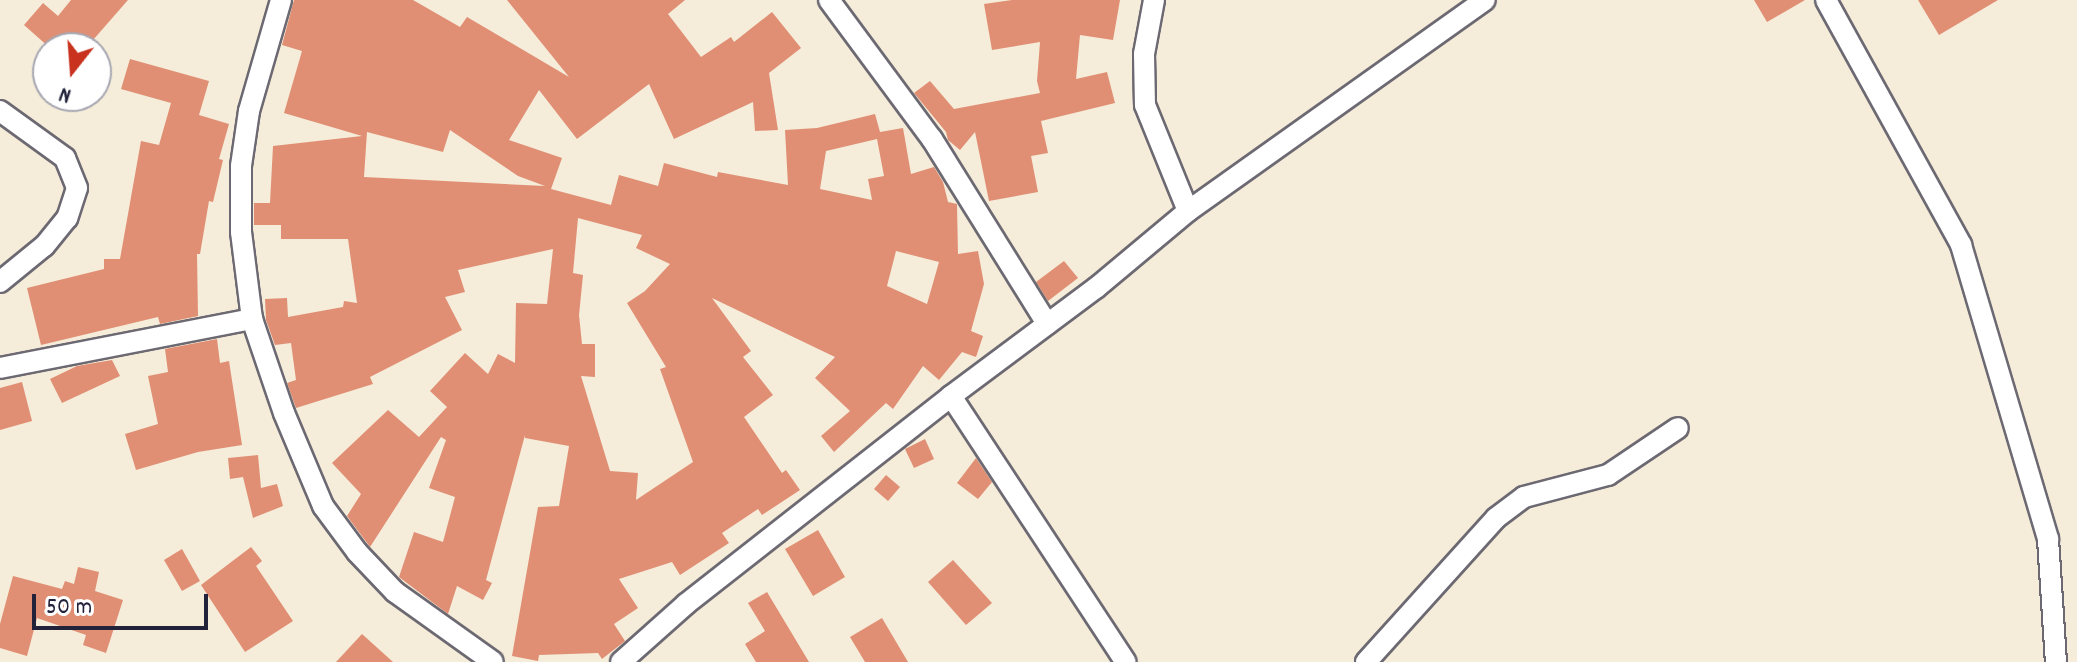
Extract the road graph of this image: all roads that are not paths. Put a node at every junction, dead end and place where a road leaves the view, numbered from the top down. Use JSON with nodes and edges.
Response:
{"nodes":[{"id":1,"x":281,"y":0,"type":"edge"},
{"id":2,"x":829,"y":0,"type":"edge"},
{"id":3,"x":1154,"y":0,"type":"edge"},
{"id":4,"x":1485,"y":0,"type":"edge"},
{"id":5,"x":1826,"y":0,"type":"edge"},
{"id":6,"x":0,"y":111,"type":"edge"},
{"id":7,"x":1188,"y":211,"type":"junction"},
{"id":8,"x":0,"y":282,"type":"edge"},
{"id":9,"x":252,"y":319,"type":"junction"},
{"id":10,"x":1047,"y":324,"type":"junction"},
{"id":11,"x":0,"y":368,"type":"edge"},
{"id":12,"x":951,"y":396,"type":"junction"},
{"id":13,"x":1678,"y":428,"type":"dead end"},
{"id":14,"x":493,"y":662,"type":"edge"},
{"id":15,"x":621,"y":662,"type":"edge"},
{"id":16,"x":1126,"y":662,"type":"edge"},
{"id":17,"x":1366,"y":662,"type":"edge"},
{"id":18,"x":2056,"y":662,"type":"edge"}],
"edges":[{"from":1,"to":9,"type":"street"},
{"from":2,"to":10,"type":"street"},
{"from":3,"to":7,"type":"street"},
{"from":4,"to":7,"type":"street"},
{"from":5,"to":18,"type":"street"},
{"from":6,"to":8,"type":"street"},
{"from":7,"to":10,"type":"street"},
{"from":9,"to":11,"type":"street"},
{"from":9,"to":14,"type":"street"},
{"from":10,"to":12,"type":"street"},
{"from":12,"to":15,"type":"street"},
{"from":12,"to":16,"type":"street"},
{"from":13,"to":17,"type":"street"}]}
